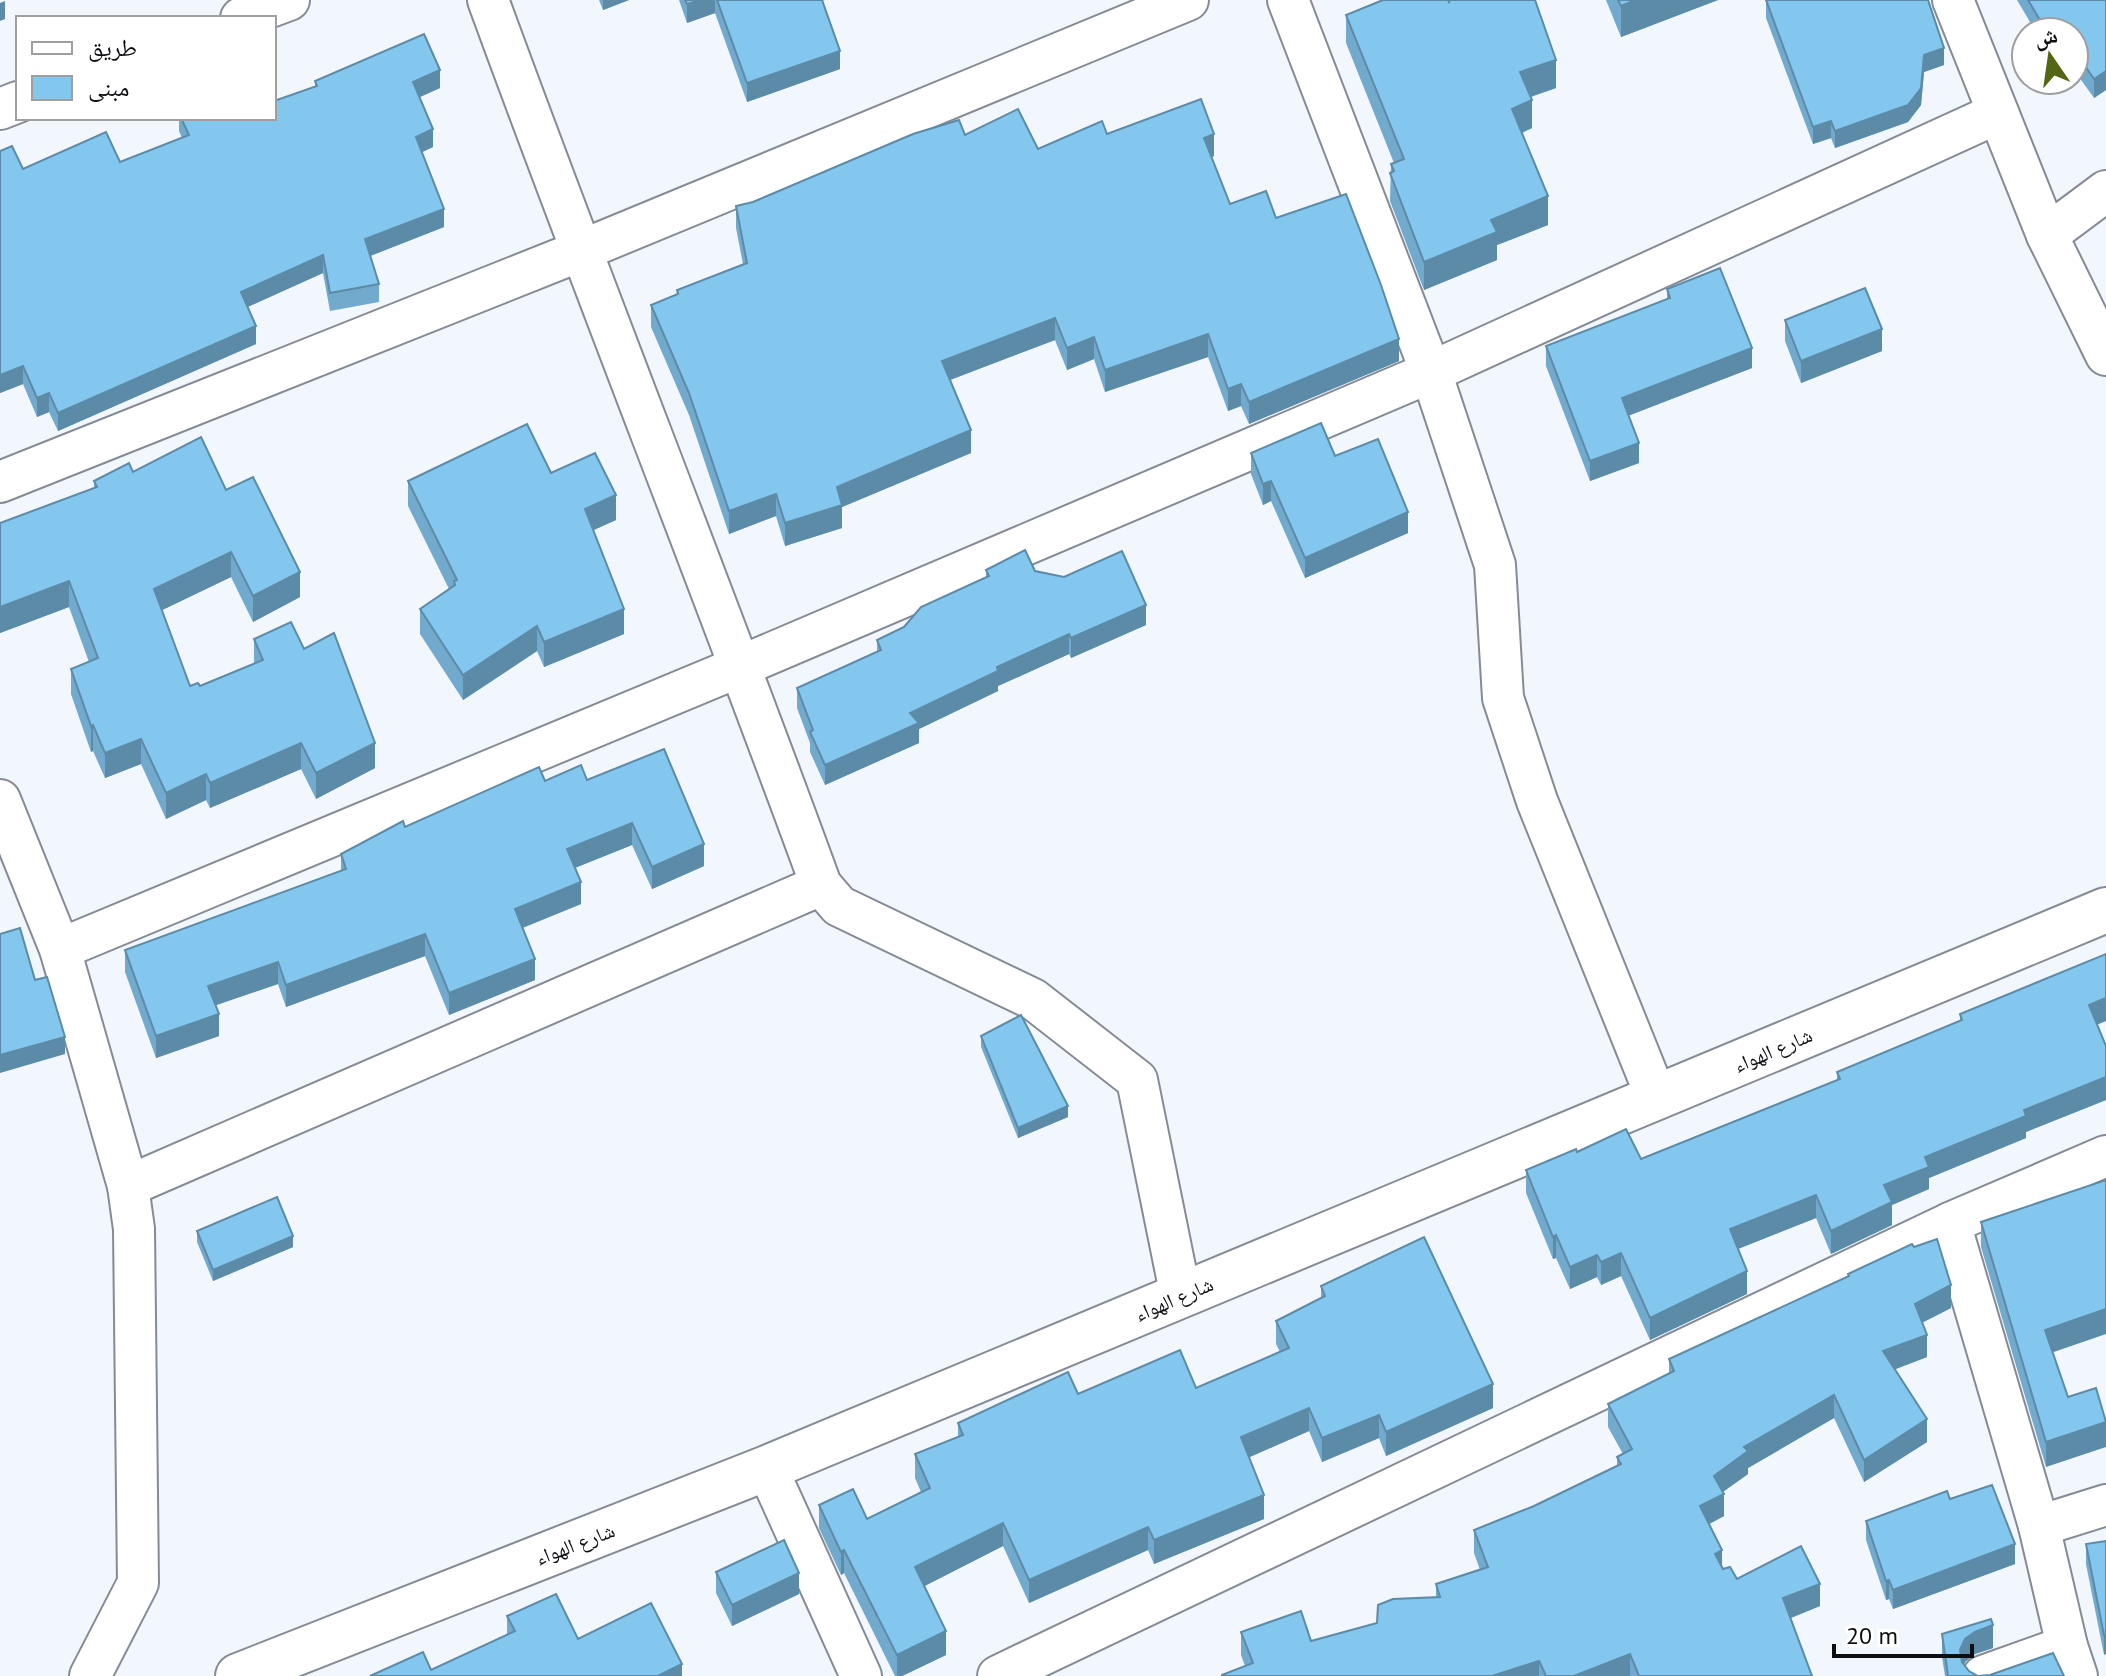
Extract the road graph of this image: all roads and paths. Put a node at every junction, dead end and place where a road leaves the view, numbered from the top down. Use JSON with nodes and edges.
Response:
{"nodes":[{"id":1,"x":289,"y":0,"type":"edge"},
{"id":2,"x":488,"y":0,"type":"edge"},
{"id":3,"x":1188,"y":0,"type":"edge"},
{"id":4,"x":1288,"y":0,"type":"edge"},
{"id":5,"x":1953,"y":0,"type":"edge"},
{"id":6,"x":246,"y":16,"type":"edge"},
{"id":7,"x":1998,"y":113,"type":"junction"},
{"id":8,"x":2106,"y":191,"type":"edge"},
{"id":9,"x":2047,"y":235,"type":"junction"},
{"id":10,"x":580,"y":251,"type":"junction"},
{"id":11,"x":2106,"y":355,"type":"edge"},
{"id":12,"x":1431,"y":372,"type":"junction"},
{"id":13,"x":0,"y":482,"type":"edge"},
{"id":14,"x":741,"y":666,"type":"junction"},
{"id":15,"x":0,"y":800,"type":"edge"},
{"id":16,"x":821,"y":885,"type":"junction"},
{"id":17,"x":2106,"y":910,"type":"edge"},
{"id":18,"x":60,"y":949,"type":"junction"},
{"id":19,"x":1657,"y":1099,"type":"junction"},
{"id":20,"x":2106,"y":1156,"type":"edge"},
{"id":21,"x":128,"y":1186,"type":"junction"},
{"id":22,"x":1950,"y":1223,"type":"junction"},
{"id":23,"x":1181,"y":1297,"type":"junction"},
{"id":24,"x":767,"y":1468,"type":"junction"},
{"id":25,"x":2106,"y":1505,"type":"edge"},
{"id":26,"x":2039,"y":1526,"type":"junction"},
{"id":27,"x":2072,"y":1661,"type":"edge"},
{"id":28,"x":90,"y":1676,"type":"edge"},
{"id":29,"x":238,"y":1676,"type":"edge"},
{"id":30,"x":861,"y":1676,"type":"edge"},
{"id":31,"x":998,"y":1676,"type":"edge"},
{"id":32,"x":1983,"y":1676,"type":"edge"}],
"edges":[{"from":1,"to":6,"type":"street"},
{"from":2,"to":10,"type":"street"},
{"from":3,"to":10,"type":"street"},
{"from":4,"to":12,"type":"street"},
{"from":5,"to":7,"type":"street"},
{"from":7,"to":9,"type":"street"},
{"from":7,"to":12,"type":"street"},
{"from":8,"to":9,"type":"street"},
{"from":9,"to":11,"type":"street"},
{"from":10,"to":13,"type":"street"},
{"from":10,"to":14,"type":"street"},
{"from":12,"to":14,"type":"street"},
{"from":12,"to":19,"type":"street"},
{"from":14,"to":16,"type":"street"},
{"from":14,"to":18,"type":"street"},
{"from":15,"to":18,"type":"street"},
{"from":16,"to":21,"type":"street"},
{"from":16,"to":23,"type":"street"},
{"from":17,"to":19,"type":"street","name":"شارع الهواء"},
{"from":18,"to":21,"type":"street"},
{"from":19,"to":23,"type":"street","name":"شارع الهواء"},
{"from":20,"to":22,"type":"street"},
{"from":21,"to":28,"type":"street"},
{"from":22,"to":26,"type":"street"},
{"from":22,"to":31,"type":"street"},
{"from":23,"to":24,"type":"street","name":"شارع الهواء"},
{"from":24,"to":29,"type":"street","name":"شارع الهواء"},
{"from":24,"to":30,"type":"street"},
{"from":25,"to":26,"type":"street"},
{"from":26,"to":27,"type":"street"},
{"from":27,"to":32,"type":"street"}]}
